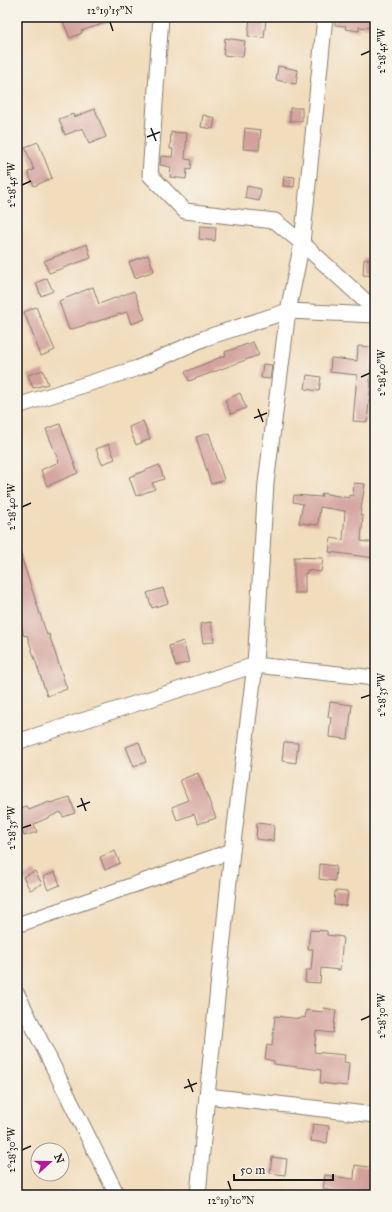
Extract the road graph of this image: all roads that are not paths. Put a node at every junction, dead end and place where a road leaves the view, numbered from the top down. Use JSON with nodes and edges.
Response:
{"nodes":[{"id":1,"x":161,"y":17,"type":"edge"},
{"id":2,"x":325,"y":17,"type":"edge"},
{"id":3,"x":302,"y":243,"type":"junction"},
{"id":4,"x":375,"y":310,"type":"edge"},
{"id":5,"x":288,"y":311,"type":"junction"},
{"id":6,"x":375,"y":315,"type":"edge"},
{"id":7,"x":17,"y":406,"type":"edge"},
{"id":8,"x":255,"y":665,"type":"junction"},
{"id":9,"x":375,"y":678,"type":"edge"},
{"id":10,"x":17,"y":742,"type":"edge"},
{"id":11,"x":232,"y":851,"type":"junction"},
{"id":12,"x":17,"y":926,"type":"edge"},
{"id":13,"x":17,"y":994,"type":"edge"},
{"id":14,"x":207,"y":1096,"type":"junction"},
{"id":15,"x":375,"y":1116,"type":"edge"},
{"id":16,"x":117,"y":1195,"type":"edge"},
{"id":17,"x":198,"y":1195,"type":"edge"}],
"edges":[{"from":1,"to":3,"type":"street"},
{"from":2,"to":3,"type":"street"},
{"from":3,"to":4,"type":"street"},
{"from":3,"to":5,"type":"street"},
{"from":5,"to":6,"type":"street"},
{"from":5,"to":7,"type":"street"},
{"from":5,"to":8,"type":"street"},
{"from":8,"to":9,"type":"street"},
{"from":8,"to":10,"type":"street"},
{"from":8,"to":11,"type":"street"},
{"from":11,"to":12,"type":"street"},
{"from":11,"to":14,"type":"street"},
{"from":13,"to":16,"type":"street"},
{"from":14,"to":15,"type":"street"},
{"from":14,"to":17,"type":"street"}]}
